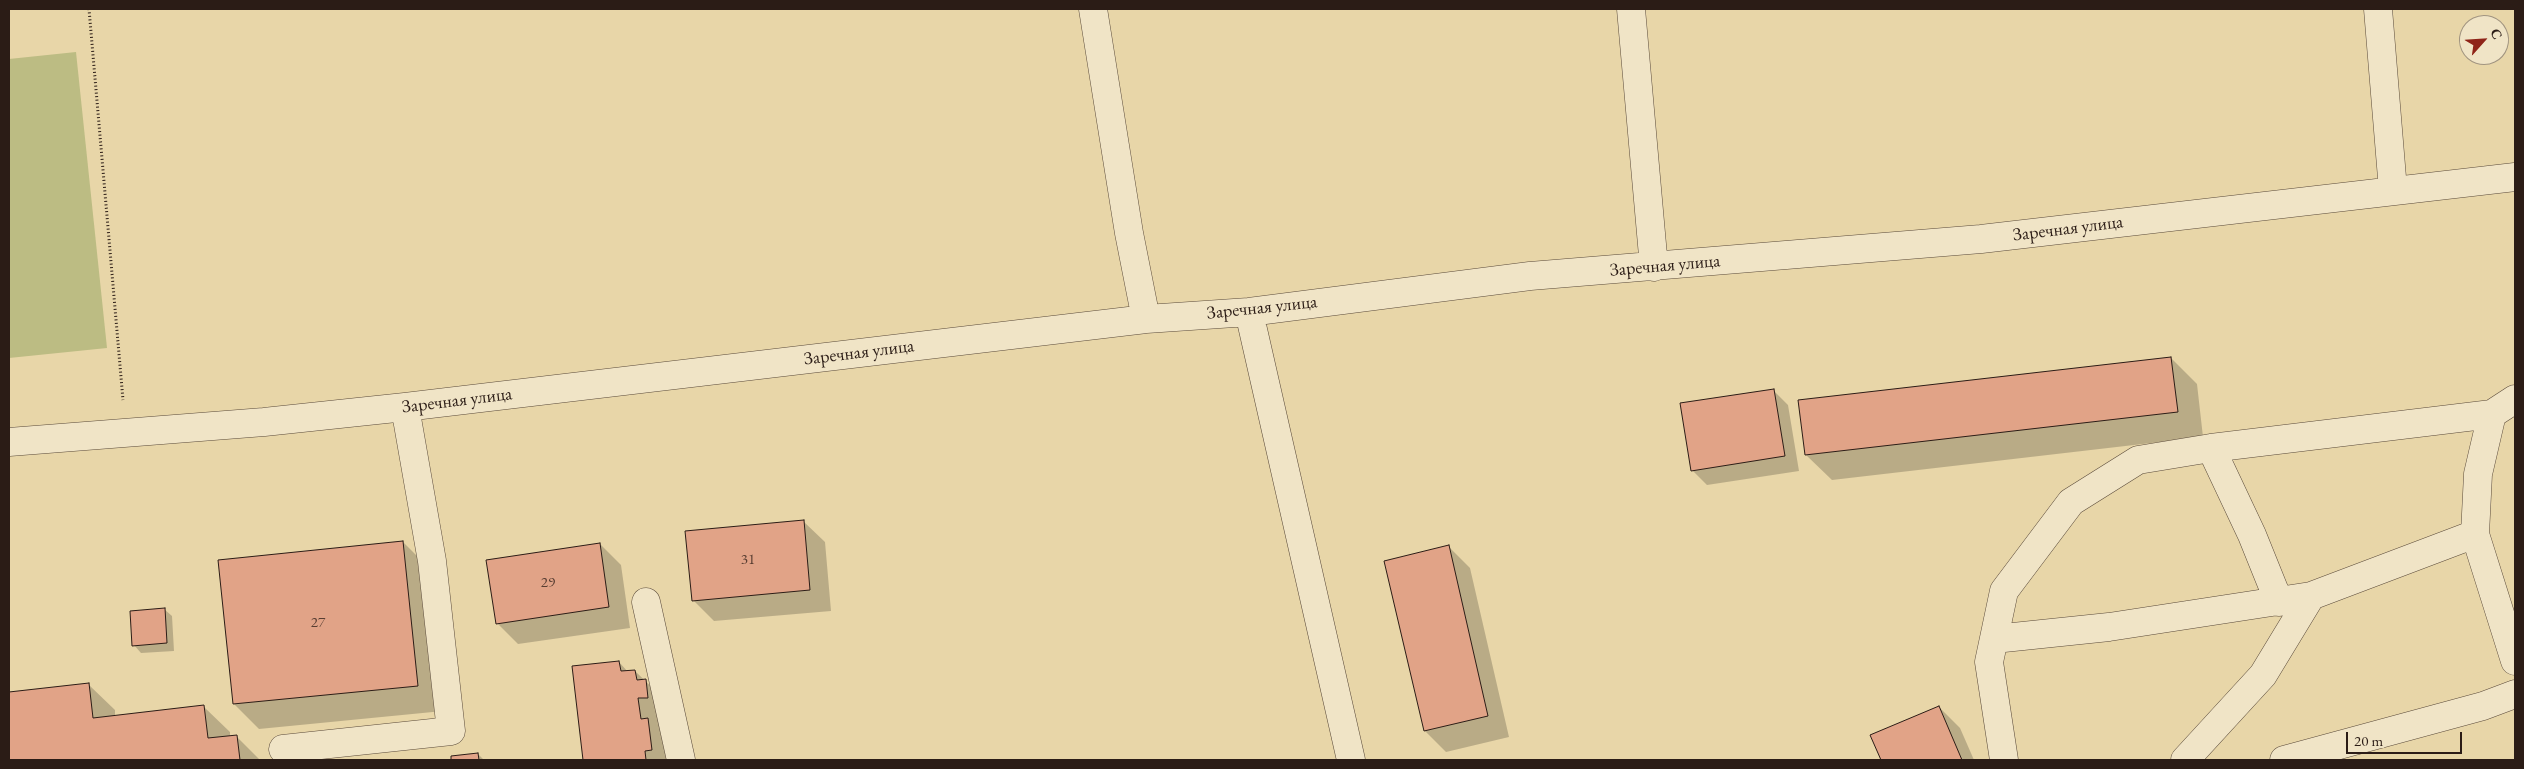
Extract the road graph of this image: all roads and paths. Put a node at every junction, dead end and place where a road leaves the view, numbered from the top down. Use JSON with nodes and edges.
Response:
{"nodes":[{"id":1,"x":89,"y":9,"type":"edge"},
{"id":2,"x":1093,"y":9,"type":"edge"},
{"id":3,"x":1631,"y":9,"type":"edge"},
{"id":4,"x":2378,"y":9,"type":"edge"},
{"id":5,"x":2515,"y":177,"type":"edge"},
{"id":6,"x":2393,"y":190,"type":"junction"},
{"id":7,"x":1654,"y":267,"type":"junction"},
{"id":8,"x":1249,"y":312,"type":"junction"},
{"id":9,"x":1146,"y":319,"type":"junction"},
{"id":10,"x":2515,"y":399,"type":"edge"},
{"id":11,"x":406,"y":407,"type":"junction"},
{"id":12,"x":2492,"y":414,"type":"junction"},
{"id":13,"x":125,"y":433,"type":"junction"},
{"id":14,"x":9,"y":442,"type":"edge"},
{"id":15,"x":2211,"y":448,"type":"junction"},
{"id":16,"x":2475,"y":534,"type":"junction"},
{"id":17,"x":2311,"y":596,"type":"junction"},
{"id":18,"x":646,"y":602,"type":"dead end"},
{"id":19,"x":2280,"y":602,"type":"junction"},
{"id":20,"x":1994,"y":639,"type":"junction"},
{"id":21,"x":2515,"y":661,"type":"edge"},
{"id":22,"x":2515,"y":694,"type":"edge"},
{"id":23,"x":2438,"y":719,"type":"junction"},
{"id":24,"x":283,"y":749,"type":"dead end"},
{"id":25,"x":681,"y":760,"type":"edge"},
{"id":26,"x":1351,"y":760,"type":"edge"},
{"id":27,"x":2004,"y":760,"type":"edge"},
{"id":28,"x":2185,"y":760,"type":"edge"},
{"id":29,"x":2284,"y":760,"type":"edge"},
{"id":30,"x":2360,"y":760,"type":"edge"}],
"edges":[{"from":1,"to":13,"type":"path"},
{"from":2,"to":9,"type":"street"},
{"from":3,"to":7,"type":"street"},
{"from":4,"to":6,"type":"street"},
{"from":5,"to":6,"type":"street","name":"Заречная улица"},
{"from":6,"to":7,"type":"street","name":"Заречная улица"},
{"from":7,"to":8,"type":"street","name":"Заречная улица"},
{"from":8,"to":9,"type":"street","name":"Заречная улица"},
{"from":8,"to":26,"type":"street"},
{"from":9,"to":11,"type":"street","name":"Заречная улица"},
{"from":10,"to":12,"type":"street"},
{"from":11,"to":13,"type":"street","name":"Заречная улица"},
{"from":11,"to":24,"type":"street"},
{"from":12,"to":15,"type":"street"},
{"from":12,"to":16,"type":"street"},
{"from":13,"to":14,"type":"street","name":"Заречная улица"},
{"from":15,"to":19,"type":"street"},
{"from":15,"to":20,"type":"street"},
{"from":16,"to":17,"type":"street"},
{"from":16,"to":21,"type":"street"},
{"from":17,"to":19,"type":"street"},
{"from":17,"to":28,"type":"street"},
{"from":18,"to":25,"type":"street"},
{"from":19,"to":20,"type":"street"},
{"from":20,"to":27,"type":"street"},
{"from":22,"to":23,"type":"street"},
{"from":23,"to":29,"type":"street"},
{"from":23,"to":30,"type":"street"}]}
